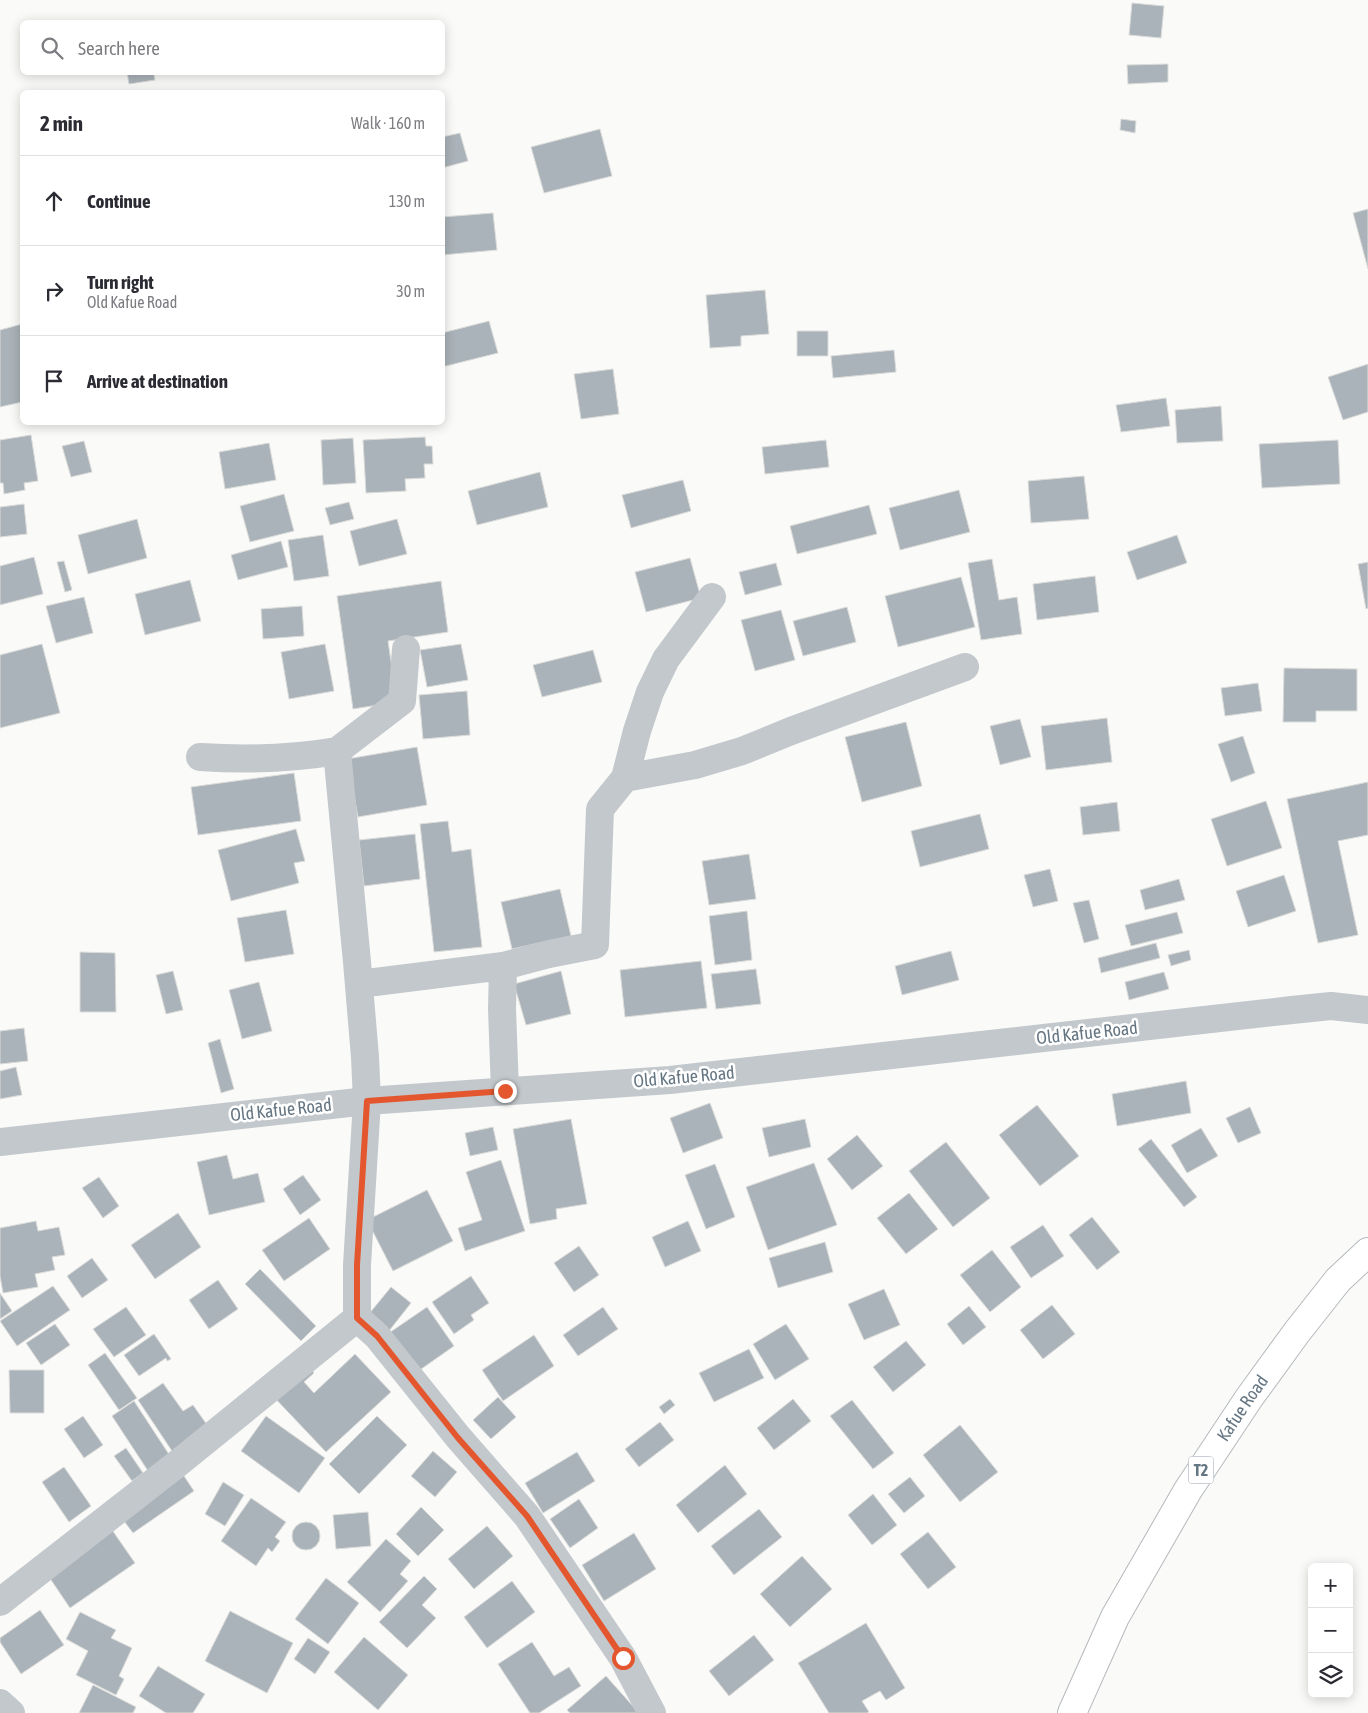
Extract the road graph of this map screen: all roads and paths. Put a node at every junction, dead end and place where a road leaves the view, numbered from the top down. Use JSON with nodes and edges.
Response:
{"nodes":[{"id":1,"x":712,"y":597,"type":"dead end"},
{"id":2,"x":406,"y":648,"type":"dead end"},
{"id":3,"x":965,"y":667,"type":"dead end"},
{"id":4,"x":337,"y":751,"type":"junction"},
{"id":5,"x":200,"y":758,"type":"dead end"},
{"id":6,"x":625,"y":778,"type":"junction"},
{"id":7,"x":503,"y":966,"type":"junction"},
{"id":8,"x":359,"y":984,"type":"junction"},
{"id":9,"x":1368,"y":1010,"type":"edge"},
{"id":10,"x":505,"y":1091,"type":"junction"},
{"id":11,"x":367,"y":1101,"type":"junction"},
{"id":12,"x":0,"y":1142,"type":"edge"},
{"id":13,"x":1368,"y":1252,"type":"edge"},
{"id":14,"x":357,"y":1318,"type":"junction"},
{"id":15,"x":0,"y":1602,"type":"edge"},
{"id":16,"x":0,"y":1703,"type":"edge"},
{"id":17,"x":11,"y":1713,"type":"edge"},
{"id":18,"x":652,"y":1713,"type":"edge"},
{"id":19,"x":1072,"y":1713,"type":"edge"}],
"edges":[{"from":1,"to":6,"type":"street"},
{"from":2,"to":4,"type":"street"},
{"from":3,"to":6,"type":"street"},
{"from":4,"to":5,"type":"street"},
{"from":4,"to":8,"type":"street"},
{"from":6,"to":7,"type":"street"},
{"from":7,"to":8,"type":"street"},
{"from":7,"to":10,"type":"street"},
{"from":8,"to":11,"type":"street"},
{"from":9,"to":10,"type":"street","name":"Old Kafue Road"},
{"from":10,"to":11,"type":"street","name":"Old Kafue Road"},
{"from":11,"to":12,"type":"street","name":"Old Kafue Road"},
{"from":11,"to":14,"type":"street"},
{"from":13,"to":19,"type":"highway","name":"Kafue Road","number":"T2"},
{"from":14,"to":15,"type":"street"},
{"from":14,"to":18,"type":"street"},
{"from":16,"to":17,"type":"street"}]}
